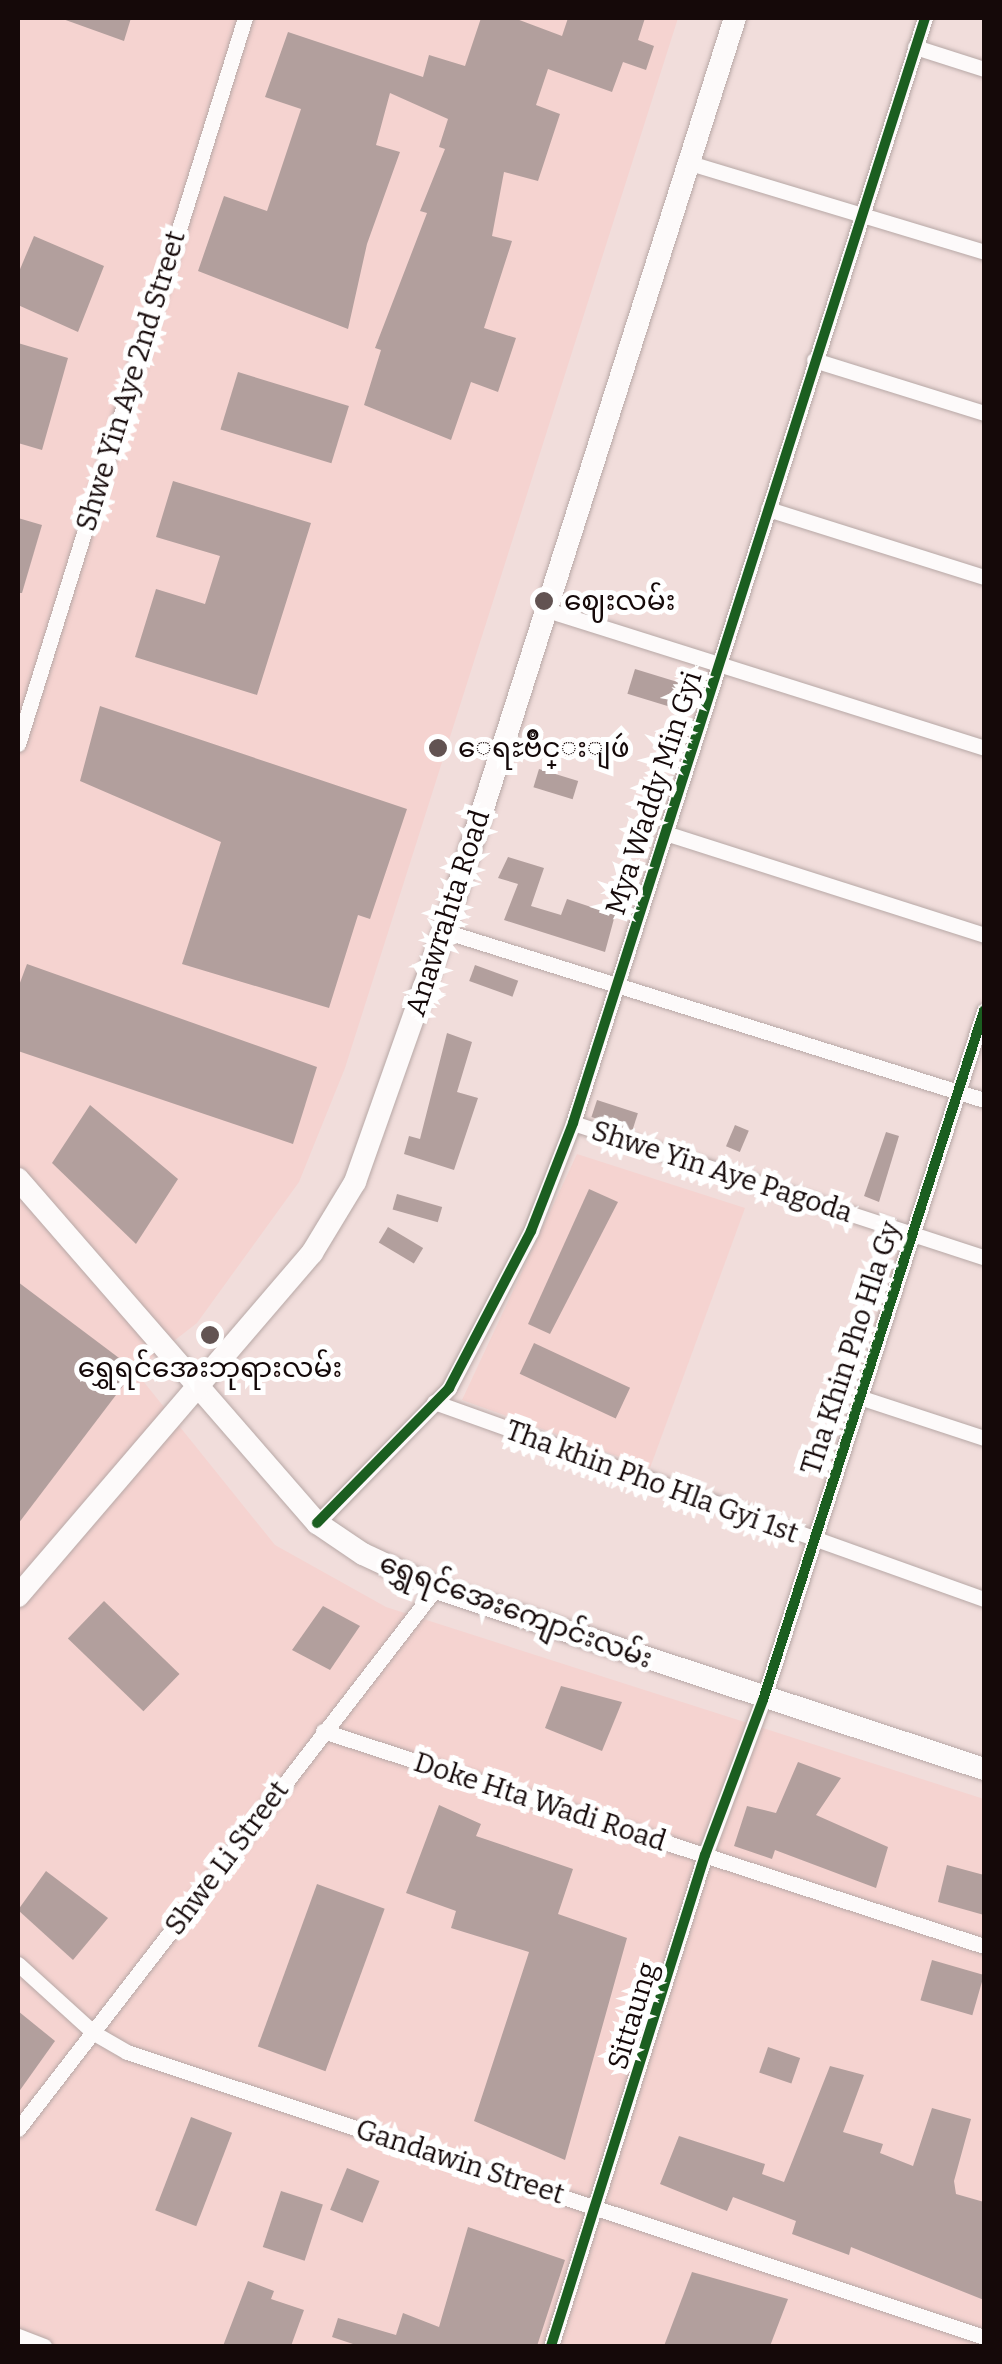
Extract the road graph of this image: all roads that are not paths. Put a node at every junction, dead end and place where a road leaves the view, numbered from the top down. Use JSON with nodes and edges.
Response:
{"nodes":[{"id":1,"x":245,"y":18,"type":"edge"},
{"id":2,"x":735,"y":18,"type":"edge"},
{"id":3,"x":924,"y":18,"type":"edge"},
{"id":4,"x":915,"y":46,"type":"junction"},
{"id":5,"x":984,"y":69,"type":"edge"},
{"id":6,"x":690,"y":163,"type":"junction"},
{"id":7,"x":864,"y":214,"type":"junction"},
{"id":8,"x":984,"y":252,"type":"edge"},
{"id":9,"x":814,"y":360,"type":"junction"},
{"id":10,"x":984,"y":413,"type":"edge"},
{"id":11,"x":768,"y":509,"type":"junction"},
{"id":12,"x":984,"y":576,"type":"edge"},
{"id":13,"x":544,"y":609,"type":"junction"},
{"id":14,"x":719,"y":664,"type":"junction"},
{"id":15,"x":18,"y":744,"type":"edge"},
{"id":16,"x":984,"y":748,"type":"edge"},
{"id":17,"x":665,"y":833,"type":"junction"},
{"id":18,"x":444,"y":931,"type":"junction"},
{"id":19,"x":984,"y":935,"type":"edge"},
{"id":20,"x":617,"y":984,"type":"junction"},
{"id":21,"x":984,"y":1011,"type":"edge"},
{"id":22,"x":958,"y":1092,"type":"junction"},
{"id":23,"x":984,"y":1100,"type":"edge"},
{"id":24,"x":573,"y":1123,"type":"junction"},
{"id":25,"x":18,"y":1178,"type":"edge"},
{"id":26,"x":912,"y":1234,"type":"junction"},
{"id":27,"x":984,"y":1258,"type":"edge"},
{"id":28,"x":198,"y":1384,"type":"junction"},
{"id":29,"x":859,"y":1397,"type":"junction"},
{"id":30,"x":434,"y":1402,"type":"junction"},
{"id":31,"x":984,"y":1438,"type":"edge"},
{"id":32,"x":318,"y":1522,"type":"junction"},
{"id":33,"x":813,"y":1540,"type":"junction"},
{"id":34,"x":436,"y":1588,"type":"junction"},
{"id":35,"x":18,"y":1596,"type":"edge"},
{"id":36,"x":984,"y":1600,"type":"edge"},
{"id":37,"x":763,"y":1700,"type":"junction"},
{"id":38,"x":324,"y":1731,"type":"junction"},
{"id":39,"x":984,"y":1769,"type":"edge"},
{"id":40,"x":705,"y":1855,"type":"junction"},
{"id":41,"x":984,"y":1946,"type":"edge"},
{"id":42,"x":18,"y":1964,"type":"edge"},
{"id":43,"x":94,"y":2034,"type":"junction"},
{"id":44,"x":18,"y":2129,"type":"edge"},
{"id":45,"x":598,"y":2207,"type":"junction"},
{"id":46,"x":18,"y":2336,"type":"edge"},
{"id":47,"x":984,"y":2337,"type":"edge"},
{"id":48,"x":44,"y":2346,"type":"edge"},
{"id":49,"x":552,"y":2346,"type":"edge"}],
"edges":[{"from":1,"to":15,"type":"street","name":"Shwe Yin Aye 2nd Street"},
{"from":2,"to":6,"type":"main road","name":"Anawrahta Road"},
{"from":3,"to":4,"type":"street","name":"Mya Waddy Min Gyi"},
{"from":4,"to":5,"type":"street"},
{"from":4,"to":7,"type":"street","name":"Mya Waddy Min Gyi"},
{"from":6,"to":7,"type":"street"},
{"from":6,"to":13,"type":"main road","name":"Anawrahta Road"},
{"from":7,"to":8,"type":"street"},
{"from":7,"to":9,"type":"street","name":"Mya Waddy Min Gyi"},
{"from":9,"to":10,"type":"street"},
{"from":9,"to":11,"type":"street","name":"Mya Waddy Min Gyi"},
{"from":11,"to":12,"type":"street"},
{"from":11,"to":14,"type":"street","name":"Mya Waddy Min Gyi"},
{"from":13,"to":14,"type":"street"},
{"from":13,"to":18,"type":"main road","name":"Anawrahta Road"},
{"from":14,"to":16,"type":"street"},
{"from":14,"to":17,"type":"street","name":"Mya Waddy Min Gyi"},
{"from":17,"to":19,"type":"street"},
{"from":17,"to":20,"type":"street","name":"Mya Waddy Min Gyi"},
{"from":18,"to":20,"type":"street"},
{"from":18,"to":28,"type":"main road","name":"Anawrahta Road"},
{"from":20,"to":22,"type":"street"},
{"from":20,"to":24,"type":"street","name":"Mya Waddy Min Gyi"},
{"from":21,"to":22,"type":"street","name":"Tha Khin Pho Hla Gy"},
{"from":22,"to":23,"type":"street"},
{"from":22,"to":26,"type":"street","name":"Tha Khin Pho Hla Gy"},
{"from":24,"to":26,"type":"street","name":"Shwe Yin Aye Pagoda"},
{"from":24,"to":30,"type":"street","name":"Mya Waddy Min Gyi"},
{"from":25,"to":28,"type":"main road","name":"ရွှေရင်အေးကျောင်းလမ်း"},
{"from":26,"to":27,"type":"street","name":"Shwe Yin Aye Pagoda"},
{"from":26,"to":29,"type":"street","name":"Tha Khin Pho Hla Gy"},
{"from":28,"to":32,"type":"main road","name":"ရွှေရင်အေးကျောင်းလမ်း"},
{"from":28,"to":35,"type":"main road","name":"Anawrahta Road"},
{"from":29,"to":31,"type":"street"},
{"from":29,"to":33,"type":"street","name":"Tha Khin Pho Hla Gy"},
{"from":30,"to":32,"type":"street","name":"Mya Waddy Min Gyi"},
{"from":30,"to":33,"type":"street","name":"Tha khin Pho Hla Gyi 1st"},
{"from":32,"to":34,"type":"main road","name":"ရွှေရင်အေးကျောင်းလမ်း"},
{"from":33,"to":36,"type":"street","name":"Tha khin Pho Hla Gyi 1st"},
{"from":33,"to":37,"type":"street","name":"Tha Khin Pho Hla Gy"},
{"from":34,"to":37,"type":"main road","name":"ရွှေရင်အေးကျောင်းလမ်း"},
{"from":34,"to":38,"type":"street","name":"Shwe Li Street"},
{"from":37,"to":39,"type":"main road","name":"ရွှေရင်အေးကျောင်းလမ်း"},
{"from":37,"to":40,"type":"street","name":"Sittaung"},
{"from":38,"to":40,"type":"street","name":"Doke Hta Wadi Road"},
{"from":38,"to":43,"type":"street","name":"Shwe Li Street"},
{"from":40,"to":41,"type":"street","name":"Doke Hta Wadi Road"},
{"from":40,"to":45,"type":"street","name":"Sittaung"},
{"from":42,"to":43,"type":"street","name":"Gandawin Street"},
{"from":43,"to":44,"type":"street","name":"Shwe Li Street"},
{"from":43,"to":45,"type":"street","name":"Gandawin Street"},
{"from":45,"to":47,"type":"street","name":"Gandawin Street"},
{"from":45,"to":49,"type":"street","name":"Sittaung"},
{"from":46,"to":48,"type":"street"}]}
